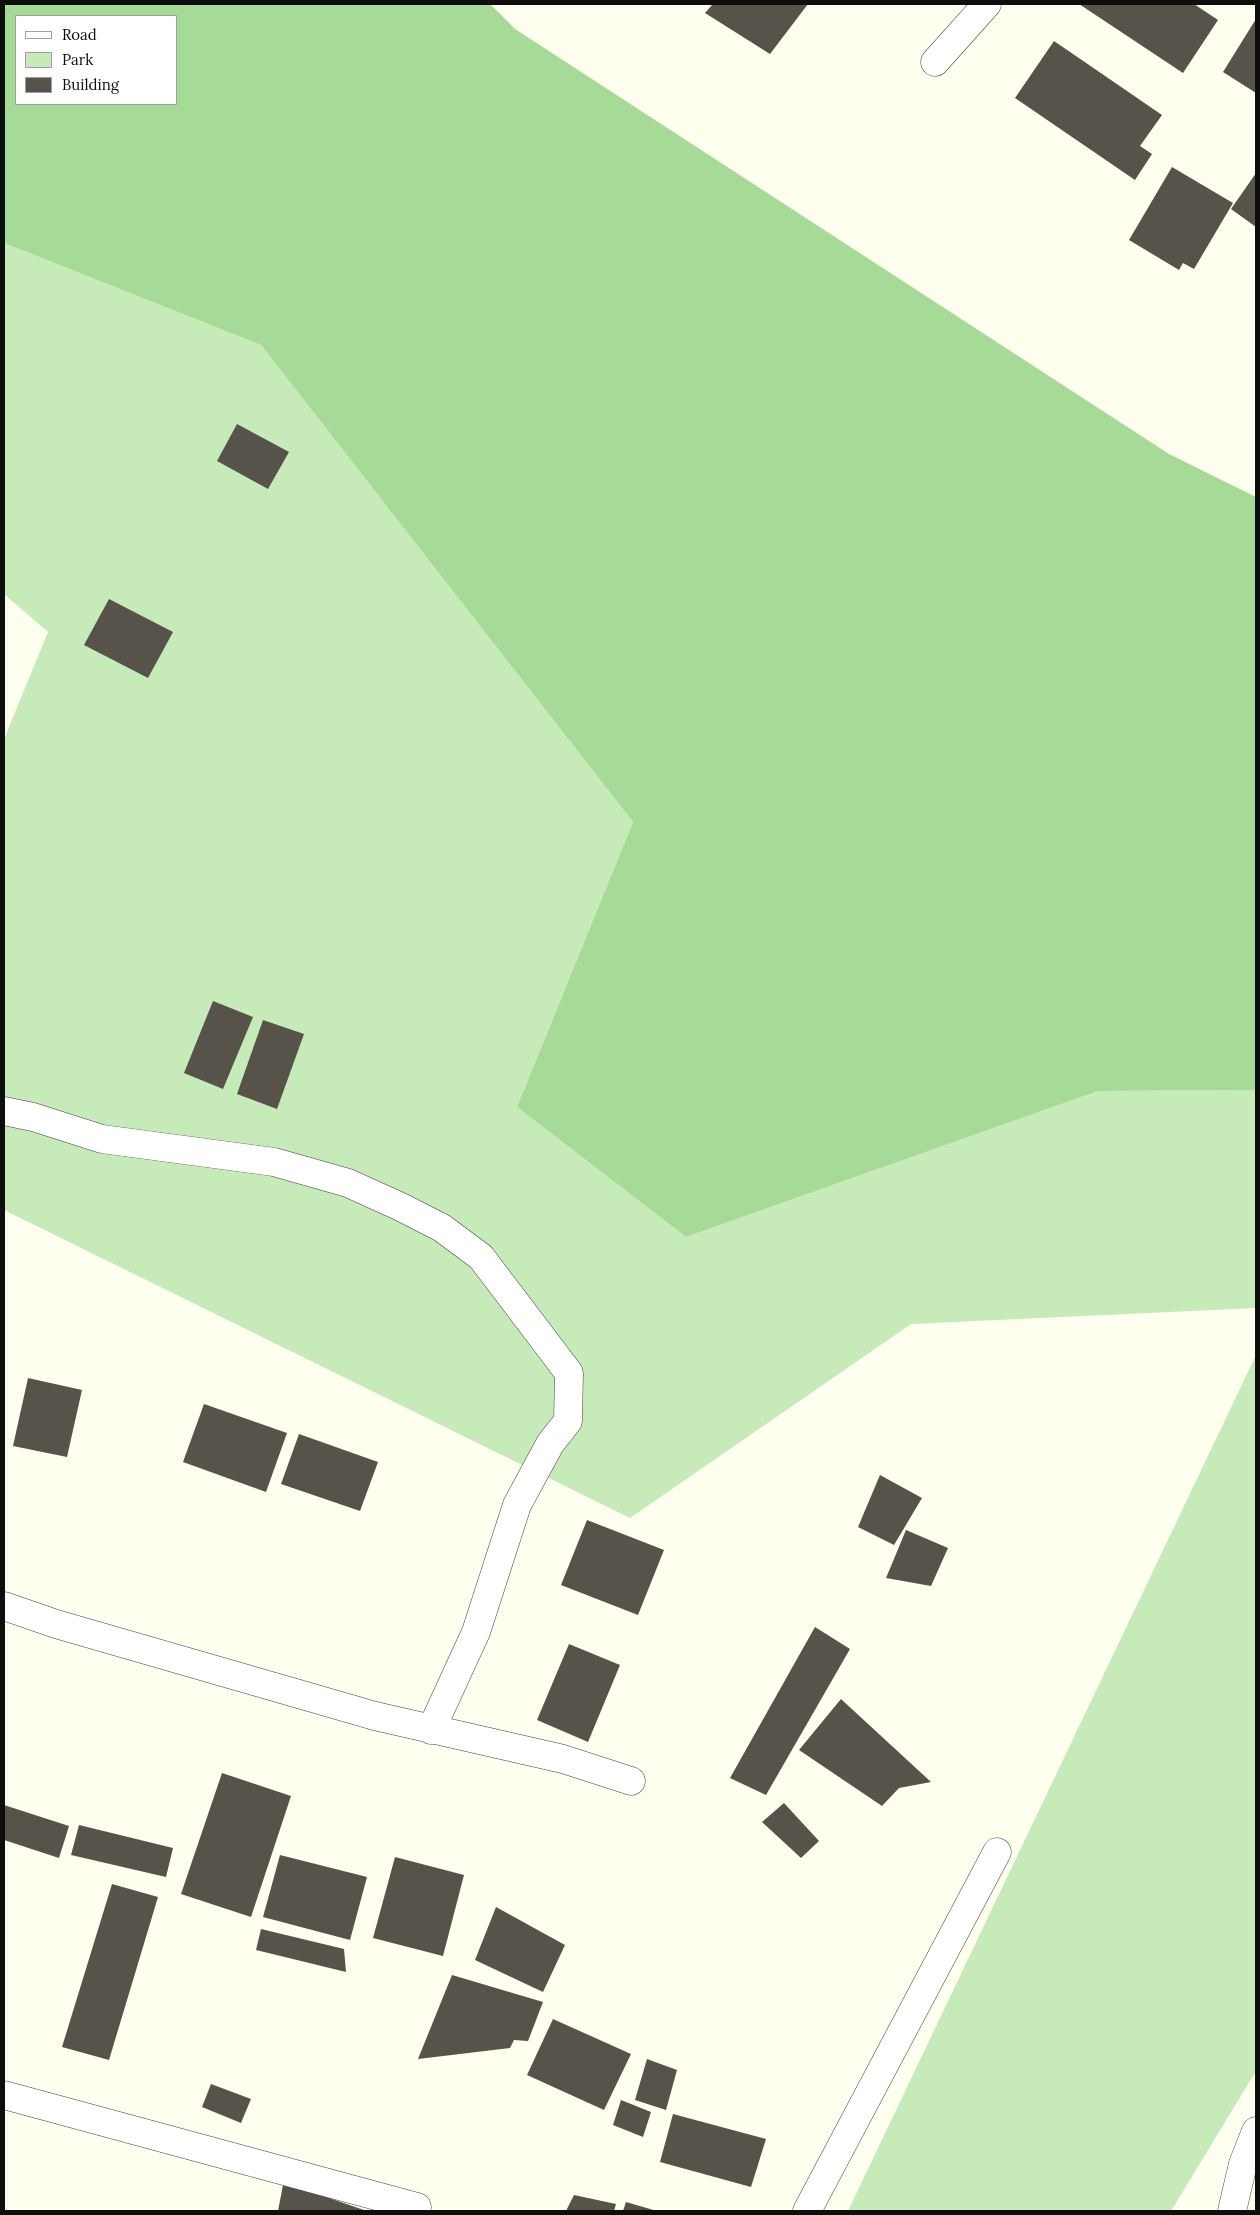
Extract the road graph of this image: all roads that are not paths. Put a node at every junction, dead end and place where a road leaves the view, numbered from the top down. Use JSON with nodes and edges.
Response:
{"nodes":[{"id":1,"x":987,"y":4,"type":"edge"},
{"id":2,"x":935,"y":62,"type":"dead end"},
{"id":3,"x":4,"y":1111,"type":"edge"},
{"id":4,"x":4,"y":1606,"type":"edge"},
{"id":5,"x":431,"y":1730,"type":"junction"},
{"id":6,"x":631,"y":1781,"type":"dead end"},
{"id":7,"x":997,"y":1852,"type":"dead end"},
{"id":8,"x":4,"y":2095,"type":"edge"},
{"id":9,"x":1256,"y":2131,"type":"edge"},
{"id":10,"x":417,"y":2207,"type":"dead end"},
{"id":11,"x":807,"y":2211,"type":"edge"},
{"id":12,"x":1232,"y":2211,"type":"edge"}],
"edges":[{"from":1,"to":2,"type":"street"},
{"from":3,"to":5,"type":"street"},
{"from":4,"to":5,"type":"street"},
{"from":5,"to":6,"type":"street"},
{"from":7,"to":11,"type":"street"},
{"from":8,"to":10,"type":"street"},
{"from":9,"to":12,"type":"street"}]}
